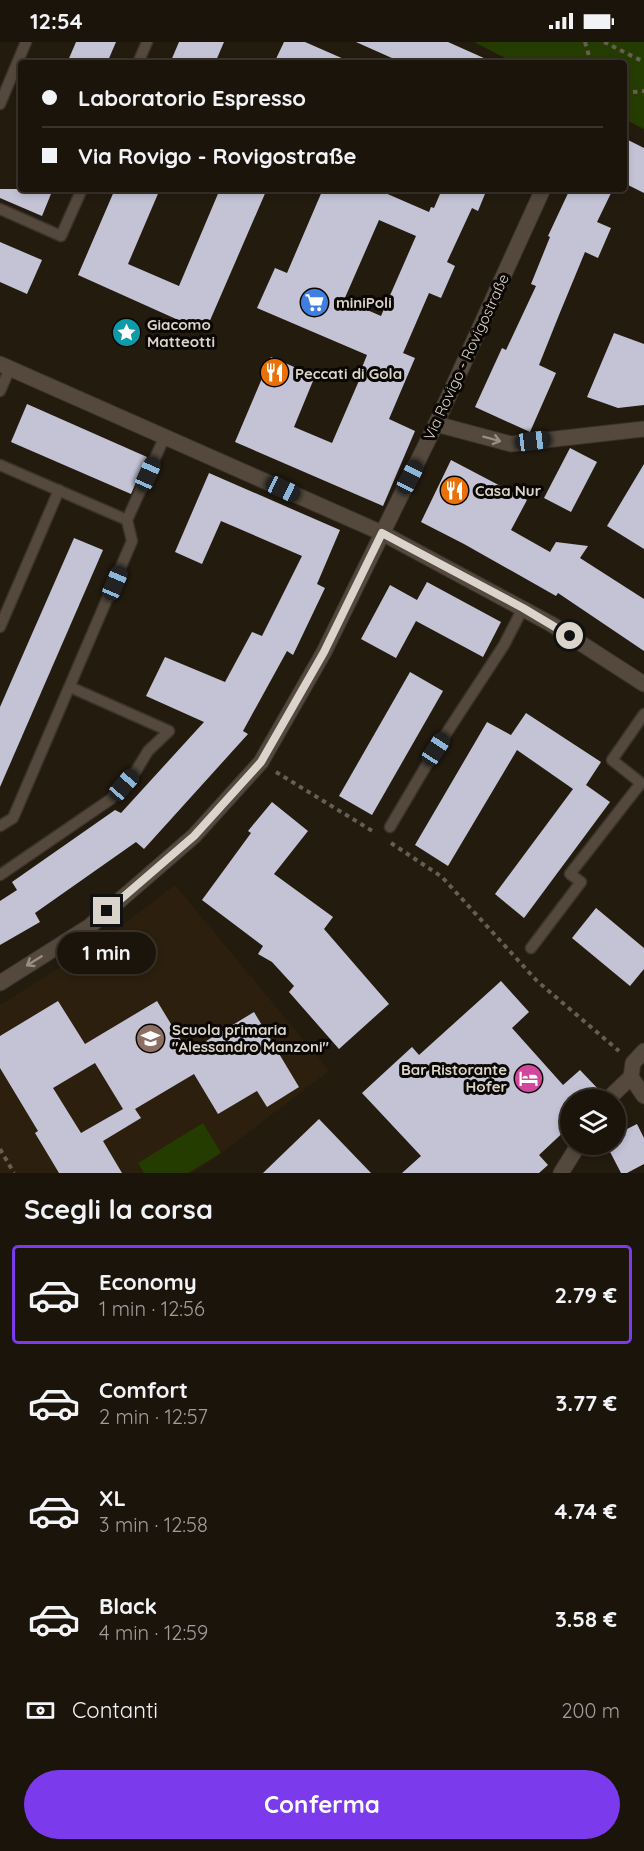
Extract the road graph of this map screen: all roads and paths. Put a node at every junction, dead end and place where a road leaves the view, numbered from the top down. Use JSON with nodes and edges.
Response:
{"nodes":[{"id":1,"x":26,"y":42,"type":"edge"},
{"id":2,"x":147,"y":42,"type":"edge"},
{"id":3,"x":585,"y":42,"type":"edge"},
{"id":4,"x":604,"y":42,"type":"edge"},
{"id":5,"x":18,"y":60,"type":"edge"},
{"id":6,"x":139,"y":60,"type":"edge"},
{"id":7,"x":590,"y":60,"type":"edge"},
{"id":8,"x":18,"y":61,"type":"edge"},
{"id":9,"x":644,"y":62,"type":"edge"},
{"id":10,"x":644,"y":91,"type":"edge"},
{"id":11,"x":627,"y":93,"type":"edge"},
{"id":12,"x":0,"y":104,"type":"edge"},
{"id":13,"x":81,"y":192,"type":"edge"},
{"id":14,"x":542,"y":192,"type":"edge"},
{"id":15,"x":0,"y":209,"type":"edge"},
{"id":16,"x":5,"y":366,"type":"edge"},
{"id":17,"x":0,"y":391,"type":"edge"},
{"id":18,"x":436,"y":424,"type":"junction"},
{"id":19,"x":644,"y":429,"type":"edge"},
{"id":20,"x":165,"y":436,"type":"junction"},
{"id":21,"x":0,"y":465,"type":"edge"},
{"id":22,"x":59,"y":490,"type":"junction"},
{"id":23,"x":127,"y":520,"type":"junction"},
{"id":24,"x":382,"y":533,"type":"junction"},
{"id":25,"x":523,"y":608,"type":"junction"},
{"id":26,"x":0,"y":627,"type":"edge"},
{"id":27,"x":644,"y":684,"type":"edge"},
{"id":28,"x":70,"y":687,"type":"junction"},
{"id":29,"x":644,"y":714,"type":"edge"},
{"id":30,"x":261,"y":762,"type":"junction"},
{"id":31,"x":0,"y":826,"type":"edge"},
{"id":32,"x":390,"y":827,"type":"dead end"},
{"id":33,"x":375,"y":832,"type":"dead end"},
{"id":34,"x":384,"y":838,"type":"dead end"},
{"id":35,"x":0,"y":875,"type":"edge"},
{"id":36,"x":531,"y":948,"type":"dead end"},
{"id":37,"x":0,"y":982,"type":"edge"},
{"id":38,"x":644,"y":1051,"type":"edge"},
{"id":39,"x":632,"y":1070,"type":"junction"},
{"id":40,"x":617,"y":1089,"type":"edge"},
{"id":41,"x":644,"y":1096,"type":"edge"},
{"id":42,"x":0,"y":1149,"type":"edge"},
{"id":43,"x":572,"y":1155,"type":"edge"},
{"id":44,"x":14,"y":1173,"type":"edge"},
{"id":45,"x":561,"y":1173,"type":"edge"}],
"edges":[{"from":1,"to":5,"type":"lane"},
{"from":2,"to":6,"type":"lane"},
{"from":3,"to":7,"type":"path"},
{"from":4,"to":9,"type":"path"},
{"from":8,"to":12,"type":"lane"},
{"from":10,"to":11,"type":"path"},
{"from":13,"to":15,"type":"lane"},
{"from":14,"to":18,"type":"street","name":"Via Rovigo - Rovigostraße"},
{"from":16,"to":17,"type":"lane"},
{"from":16,"to":20,"type":"street"},
{"from":18,"to":19,"type":"street","one_way":true},
{"from":18,"to":24,"type":"street","name":"Via Rovigo - Rovigostraße"},
{"from":20,"to":23,"type":"lane"},
{"from":20,"to":24,"type":"street"},
{"from":21,"to":22,"type":"lane"},
{"from":22,"to":23,"type":"lane"},
{"from":22,"to":26,"type":"lane"},
{"from":23,"to":28,"type":"lane"},
{"from":24,"to":25,"type":"street"},
{"from":24,"to":30,"type":"street","name":"Via Rovigo - Rovigostraße"},
{"from":25,"to":27,"type":"street"},
{"from":25,"to":32,"type":"lane"},
{"from":28,"to":31,"type":"lane"},
{"from":28,"to":35,"type":"lane"},
{"from":29,"to":36,"type":"lane"},
{"from":30,"to":33,"type":"path"},
{"from":30,"to":37,"type":"street","name":"Via Rovigo - Rovigostraße","one_way":true},
{"from":34,"to":39,"type":"path"},
{"from":38,"to":39,"type":"street"},
{"from":39,"to":40,"type":"street"},
{"from":39,"to":41,"type":"street"},
{"from":42,"to":44,"type":"path"},
{"from":43,"to":45,"type":"street"}]}
